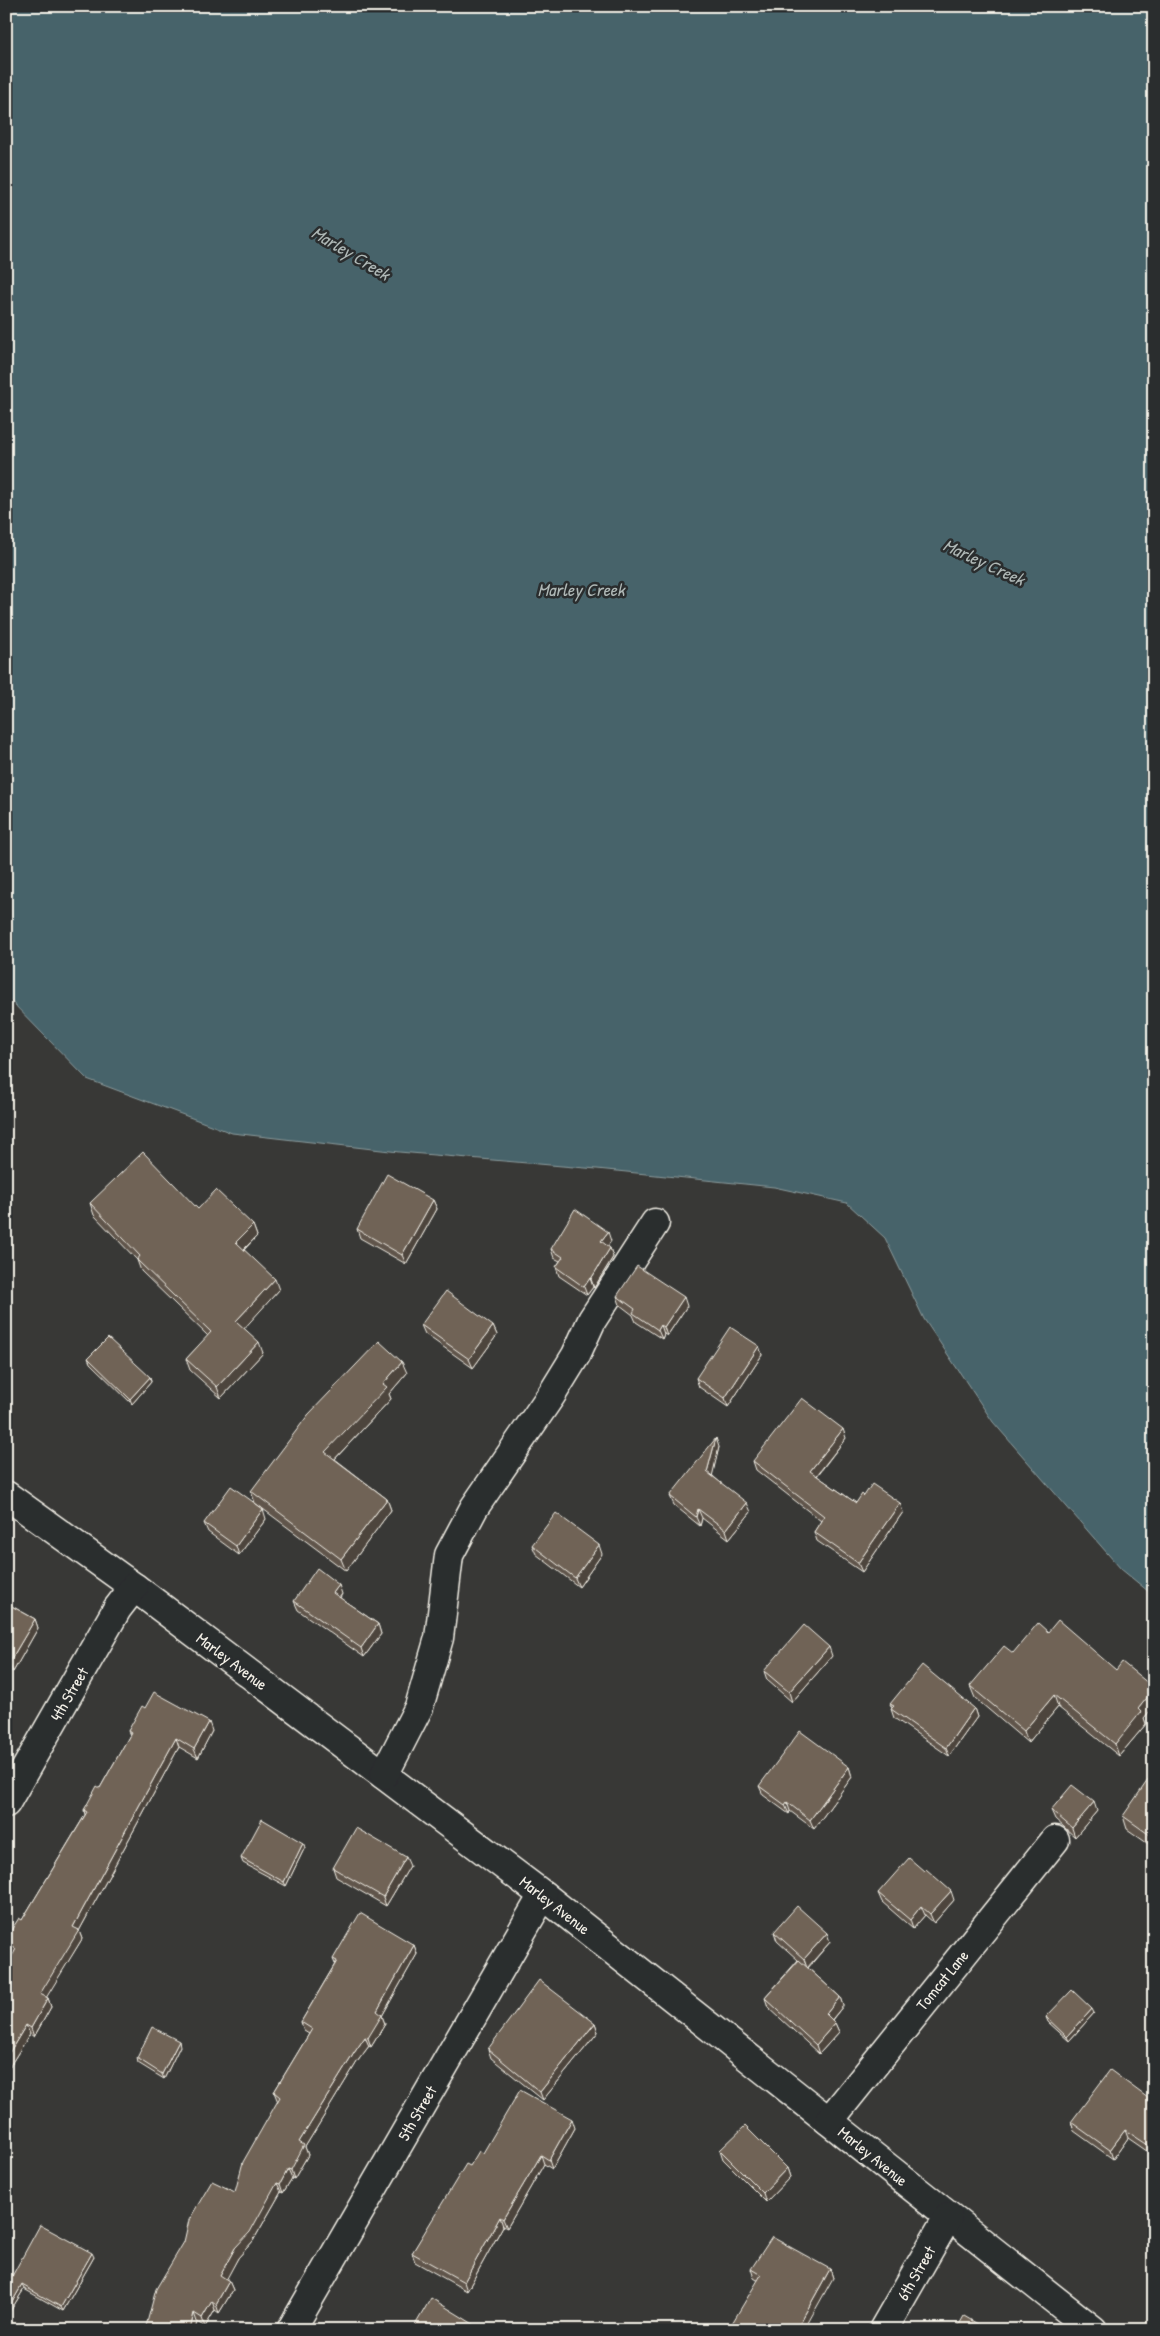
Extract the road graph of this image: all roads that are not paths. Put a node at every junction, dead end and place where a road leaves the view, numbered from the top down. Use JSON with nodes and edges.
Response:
{"nodes":[{"id":1,"x":655,"y":1223,"type":"dead end"},
{"id":2,"x":6,"y":1495,"type":"edge"},
{"id":3,"x":134,"y":1587,"type":"junction"},
{"id":4,"x":384,"y":1775,"type":"junction"},
{"id":5,"x":6,"y":1803,"type":"edge"},
{"id":6,"x":1055,"y":1840,"type":"dead end"},
{"id":7,"x":543,"y":1895,"type":"junction"},
{"id":8,"x":829,"y":2121,"type":"junction"},
{"id":9,"x":948,"y":2217,"type":"junction"},
{"id":10,"x":291,"y":2330,"type":"edge"},
{"id":11,"x":884,"y":2330,"type":"edge"},
{"id":12,"x":1093,"y":2330,"type":"edge"}],
"edges":[{"from":1,"to":4,"type":"street"},
{"from":2,"to":3,"type":"street","name":"Marley Avenue"},
{"from":3,"to":4,"type":"street","name":"Marley Avenue"},
{"from":3,"to":5,"type":"street","name":"4th Street"},
{"from":4,"to":7,"type":"street","name":"Marley Avenue"},
{"from":6,"to":8,"type":"street","name":"Tomcat Lane"},
{"from":7,"to":8,"type":"street","name":"Marley Avenue"},
{"from":7,"to":10,"type":"street","name":"5th Street"},
{"from":8,"to":9,"type":"street","name":"Marley Avenue"},
{"from":9,"to":11,"type":"street","name":"6th Street"},
{"from":9,"to":12,"type":"street","name":"Marley Avenue"}]}
